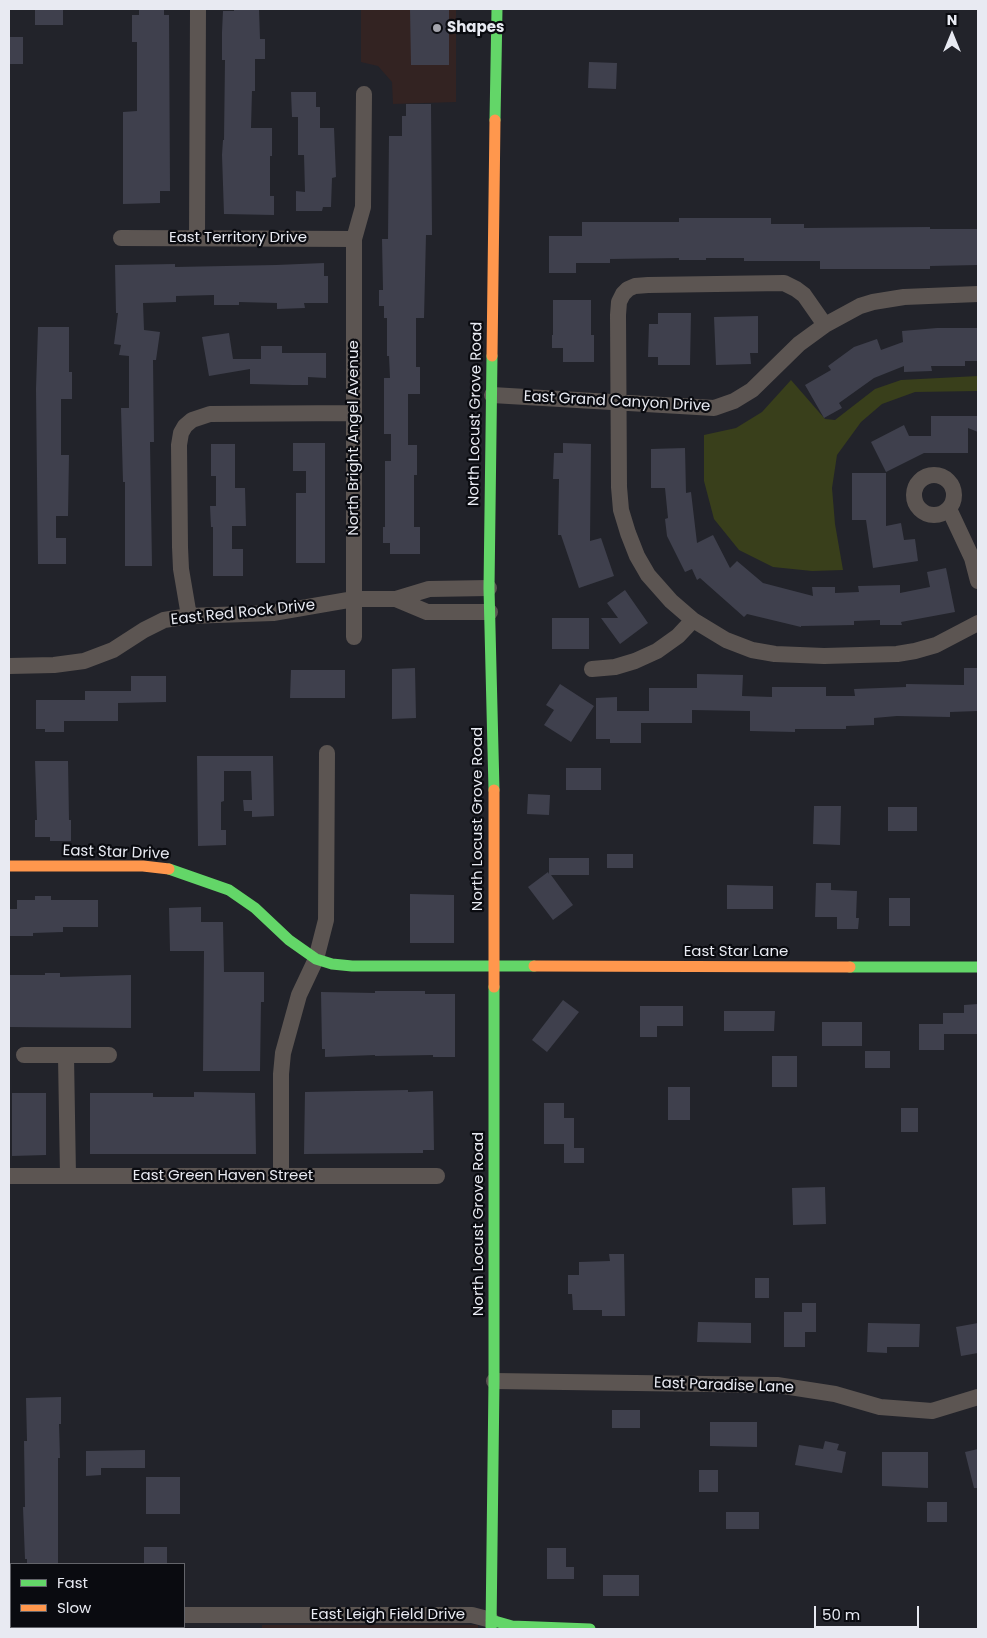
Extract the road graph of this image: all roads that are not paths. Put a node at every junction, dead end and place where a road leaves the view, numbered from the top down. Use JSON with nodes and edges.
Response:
{"nodes":[{"id":1,"x":198,"y":9,"type":"edge"},
{"id":2,"x":497,"y":9,"type":"edge"},
{"id":3,"x":364,"y":94,"type":"dead end"},
{"id":4,"x":121,"y":238,"type":"dead end"},
{"id":5,"x":196,"y":238,"type":"junction"},
{"id":6,"x":354,"y":239,"type":"junction"},
{"id":7,"x":978,"y":294,"type":"edge"},
{"id":8,"x":825,"y":325,"type":"junction"},
{"id":9,"x":492,"y":395,"type":"junction"},
{"id":10,"x":619,"y":403,"type":"junction"},
{"id":11,"x":354,"y":413,"type":"junction"},
{"id":12,"x":949,"y":509,"type":"dead end"},
{"id":13,"x":978,"y":581,"type":"edge"},
{"id":14,"x":489,"y":588,"type":"junction"},
{"id":15,"x":396,"y":599,"type":"junction"},
{"id":16,"x":354,"y":600,"type":"junction"},
{"id":17,"x":490,"y":612,"type":"junction"},
{"id":18,"x":189,"y":616,"type":"junction"},
{"id":19,"x":693,"y":620,"type":"junction"},
{"id":20,"x":978,"y":623,"type":"edge"},
{"id":21,"x":354,"y":637,"type":"dead end"},
{"id":22,"x":9,"y":666,"type":"edge"},
{"id":23,"x":592,"y":669,"type":"dead end"},
{"id":24,"x":327,"y":753,"type":"dead end"},
{"id":25,"x":9,"y":866,"type":"edge"},
{"id":26,"x":316,"y":959,"type":"junction"},
{"id":27,"x":978,"y":966,"type":"edge"},
{"id":28,"x":493,"y":967,"type":"junction"},
{"id":29,"x":24,"y":1055,"type":"dead end"},
{"id":30,"x":109,"y":1055,"type":"dead end"},
{"id":31,"x":66,"y":1056,"type":"junction"},
{"id":32,"x":9,"y":1176,"type":"edge"},
{"id":33,"x":68,"y":1176,"type":"junction"},
{"id":34,"x":281,"y":1176,"type":"junction"},
{"id":35,"x":437,"y":1176,"type":"dead end"},
{"id":36,"x":494,"y":1381,"type":"junction"},
{"id":37,"x":978,"y":1397,"type":"edge"},
{"id":38,"x":185,"y":1615,"type":"edge"},
{"id":39,"x":491,"y":1625,"type":"edge"},
{"id":40,"x":590,"y":1629,"type":"edge"}],
"edges":[{"from":1,"to":5,"type":"street"},
{"from":2,"to":9,"type":"main road","name":"North Locust Grove Road"},
{"from":3,"to":6,"type":"street","name":"North Bright Angel Avenue"},
{"from":4,"to":5,"type":"street","name":"East Territory Drive"},
{"from":5,"to":6,"type":"street","name":"East Territory Drive"},
{"from":6,"to":11,"type":"street","name":"North Bright Angel Avenue"},
{"from":7,"to":8,"type":"street","name":"East Grand Canyon Drive"},
{"from":8,"to":10,"type":"street","name":"East Grand Canyon Drive"},
{"from":8,"to":10,"type":"street"},
{"from":9,"to":10,"type":"street","name":"East Grand Canyon Drive"},
{"from":9,"to":14,"type":"main road","name":"North Locust Grove Road"},
{"from":10,"to":19,"type":"street"},
{"from":11,"to":16,"type":"street","name":"North Bright Angel Avenue"},
{"from":11,"to":18,"type":"street"},
{"from":12,"to":13,"type":"street"},
{"from":14,"to":15,"type":"street","name":"East Red Rock Drive"},
{"from":14,"to":17,"type":"main road","name":"North Locust Grove Road"},
{"from":15,"to":16,"type":"street","name":"East Red Rock Drive"},
{"from":15,"to":17,"type":"street","name":"East Red Rock Drive"},
{"from":16,"to":18,"type":"street","name":"East Red Rock Drive"},
{"from":16,"to":21,"type":"street","name":"North Bright Angel Avenue"},
{"from":17,"to":28,"type":"main road","name":"North Locust Grove Road"},
{"from":18,"to":22,"type":"street","name":"East Red Rock Drive"},
{"from":19,"to":20,"type":"street"},
{"from":19,"to":23,"type":"street"},
{"from":24,"to":26,"type":"street"},
{"from":25,"to":26,"type":"main road","name":"East Star Drive"},
{"from":26,"to":28,"type":"main road","name":"East Star Drive"},
{"from":26,"to":34,"type":"street"},
{"from":27,"to":28,"type":"main road","name":"East Star Lane"},
{"from":28,"to":36,"type":"main road","name":"North Locust Grove Road"},
{"from":29,"to":31,"type":"street"},
{"from":30,"to":31,"type":"street"},
{"from":31,"to":33,"type":"street"},
{"from":32,"to":33,"type":"street","name":"East Green Haven Street"},
{"from":33,"to":34,"type":"street","name":"East Green Haven Street"},
{"from":34,"to":35,"type":"street","name":"East Green Haven Street"},
{"from":36,"to":37,"type":"street","name":"East Paradise Lane"},
{"from":36,"to":39,"type":"main road","name":"North Locust Grove Road"},
{"from":38,"to":39,"type":"street","name":"East Leigh Field Drive"},
{"from":39,"to":40,"type":"main road","name":"East Leigh Field Drive"}]}
